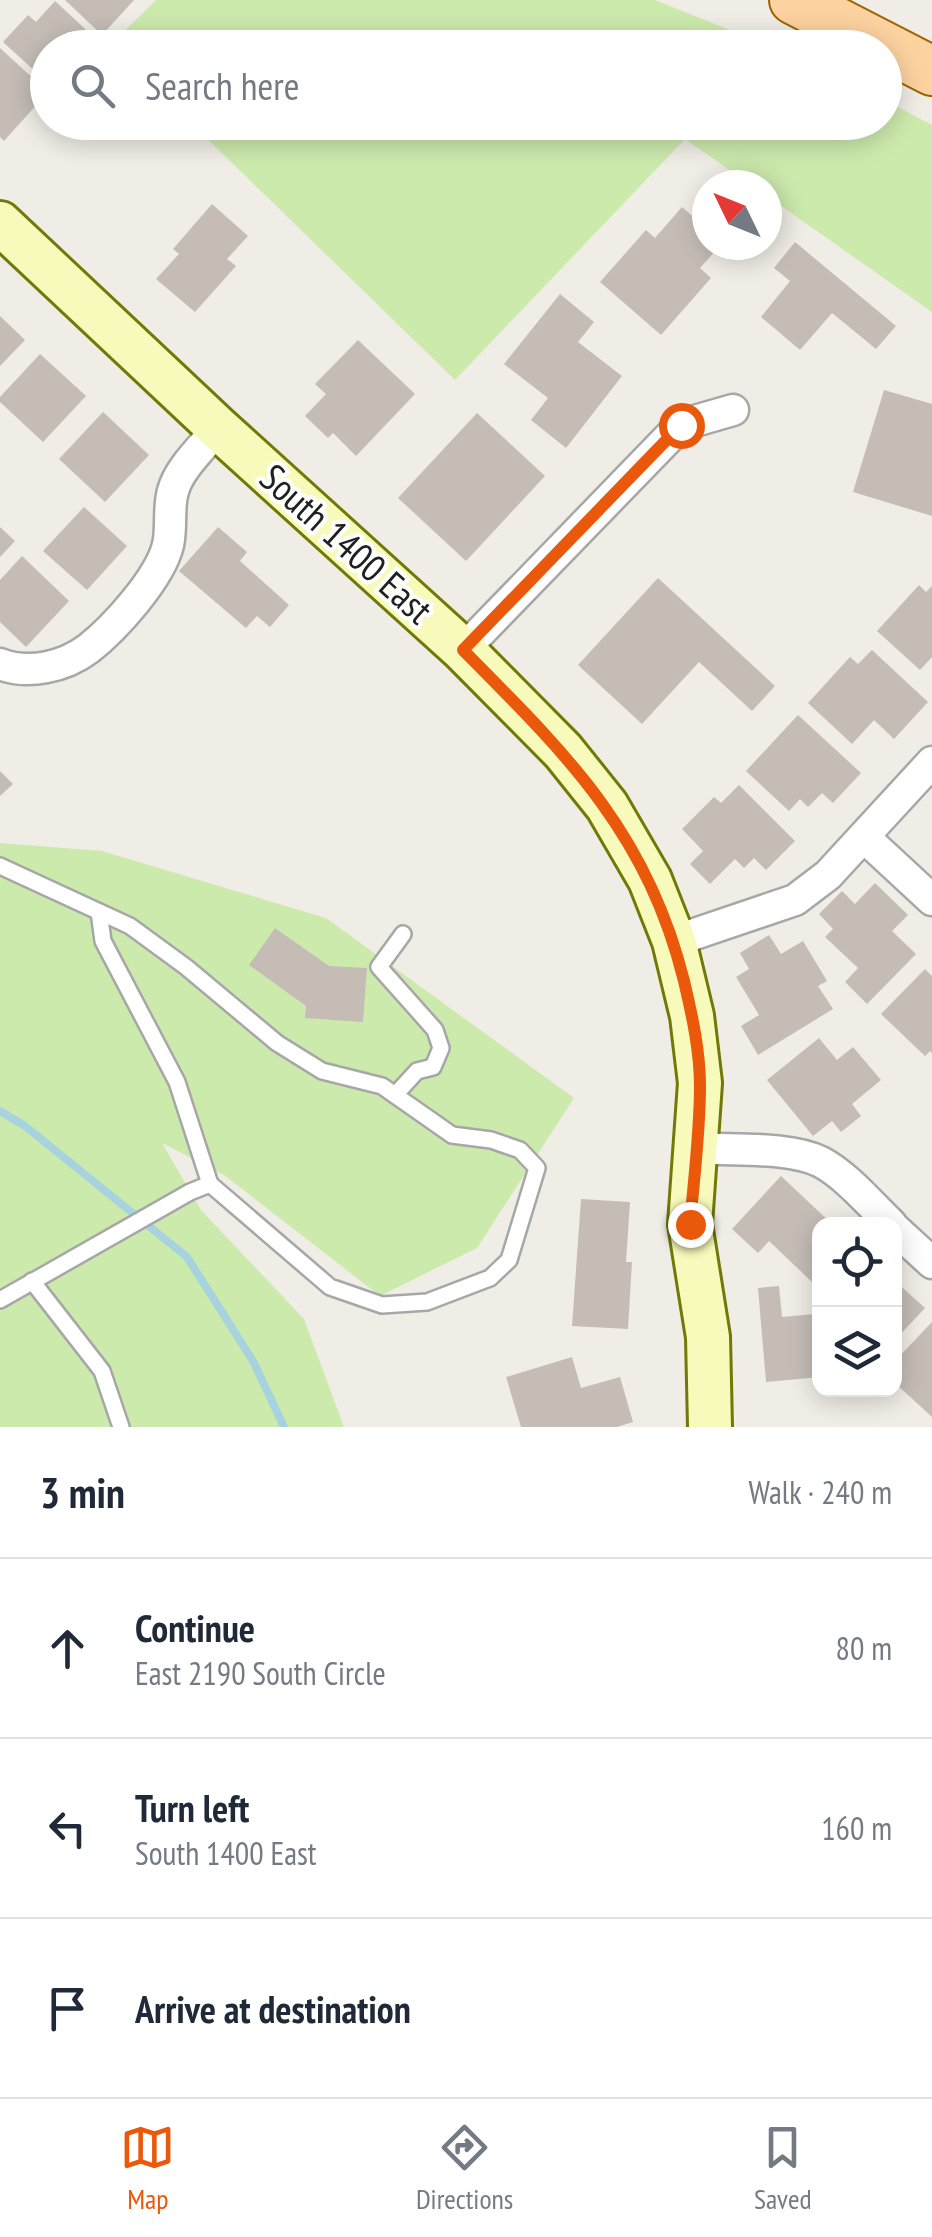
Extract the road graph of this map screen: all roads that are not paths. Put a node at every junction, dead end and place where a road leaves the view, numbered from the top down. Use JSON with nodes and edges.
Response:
{"nodes":[{"id":1,"x":794,"y":0,"type":"edge"},
{"id":2,"x":852,"y":30,"type":"edge"},
{"id":3,"x":902,"y":56,"type":"edge"},
{"id":4,"x":932,"y":71,"type":"edge"},
{"id":5,"x":0,"y":223,"type":"edge"},
{"id":6,"x":733,"y":410,"type":"dead end"},
{"id":7,"x":218,"y":428,"type":"junction"},
{"id":8,"x":463,"y":650,"type":"junction"},
{"id":9,"x":0,"y":664,"type":"edge"},
{"id":10,"x":932,"y":762,"type":"edge"},
{"id":11,"x":864,"y":837,"type":"junction"},
{"id":12,"x":0,"y":866,"type":"edge"},
{"id":13,"x":932,"y":900,"type":"edge"},
{"id":14,"x":99,"y":912,"type":"junction"},
{"id":15,"x":403,"y":934,"type":"dead end"},
{"id":16,"x":674,"y":941,"type":"junction"},
{"id":17,"x":395,"y":1095,"type":"junction"},
{"id":18,"x":696,"y":1148,"type":"junction"},
{"id":19,"x":210,"y":1184,"type":"junction"},
{"id":20,"x":883,"y":1217,"type":"edge"},
{"id":21,"x":902,"y":1235,"type":"edge"},
{"id":22,"x":932,"y":1264,"type":"edge"},
{"id":23,"x":32,"y":1281,"type":"junction"},
{"id":24,"x":1,"y":1298,"type":"edge"},
{"id":25,"x":121,"y":1427,"type":"edge"},
{"id":26,"x":710,"y":1427,"type":"edge"}],
"edges":[{"from":1,"to":2,"type":"main road"},
{"from":3,"to":4,"type":"main road"},
{"from":5,"to":7,"type":"street","name":"South 1400 East"},
{"from":6,"to":8,"type":"street"},
{"from":7,"to":8,"type":"street","name":"South 1400 East"},
{"from":7,"to":9,"type":"street"},
{"from":8,"to":16,"type":"street","name":"South 1400 East"},
{"from":10,"to":11,"type":"street"},
{"from":11,"to":13,"type":"street"},
{"from":11,"to":16,"type":"street"},
{"from":12,"to":14,"type":"lane"},
{"from":14,"to":17,"type":"lane"},
{"from":14,"to":19,"type":"lane"},
{"from":15,"to":17,"type":"lane"},
{"from":16,"to":18,"type":"street","name":"South 1400 East"},
{"from":17,"to":19,"type":"lane"},
{"from":18,"to":20,"type":"street"},
{"from":18,"to":26,"type":"street","name":"South 1400 East"},
{"from":19,"to":23,"type":"lane"},
{"from":21,"to":22,"type":"street"},
{"from":23,"to":24,"type":"lane"},
{"from":23,"to":25,"type":"lane"}]}
